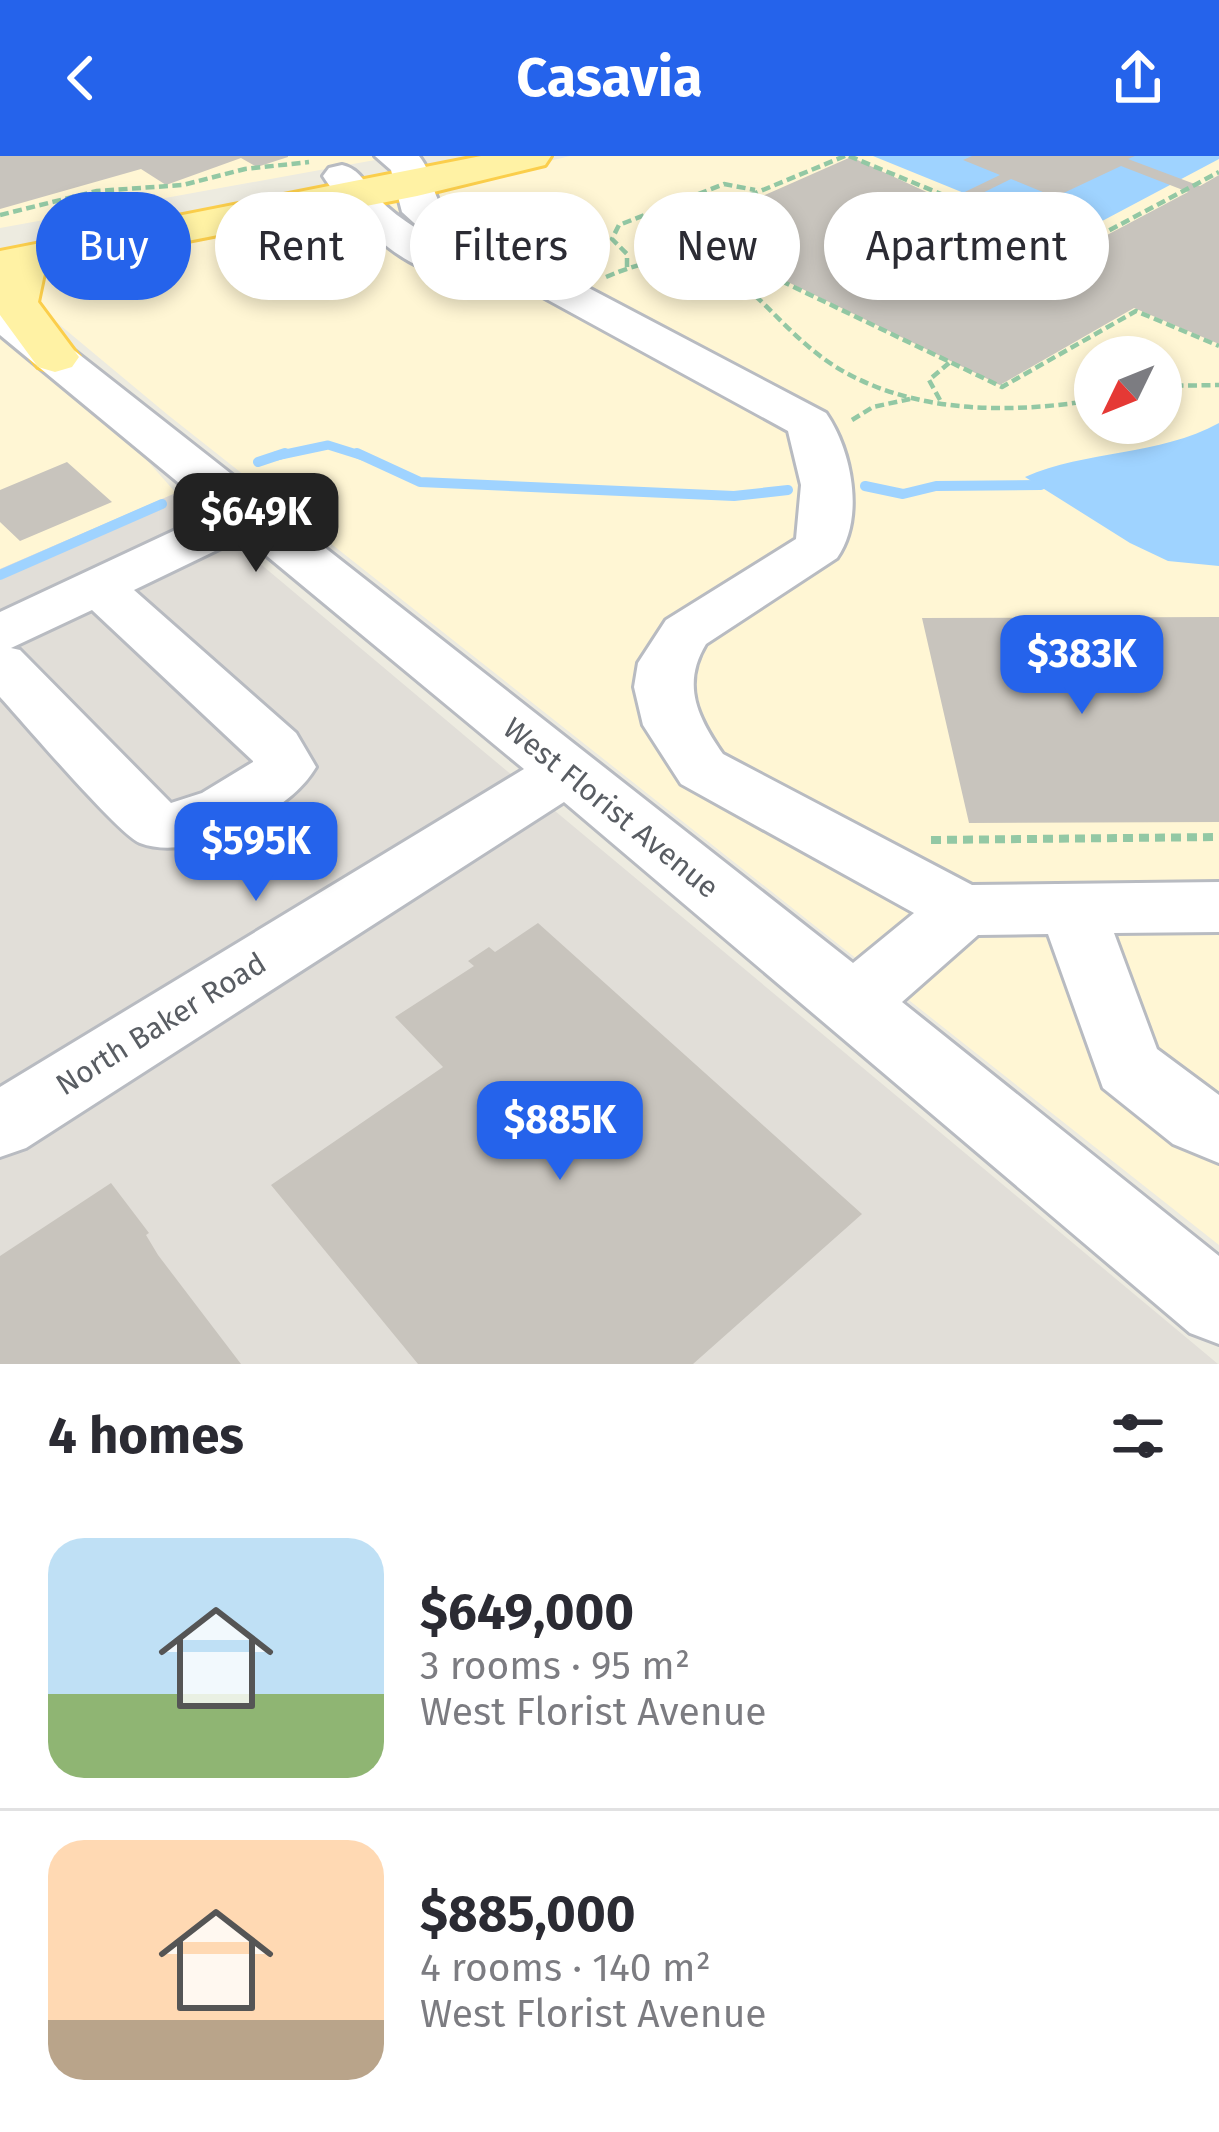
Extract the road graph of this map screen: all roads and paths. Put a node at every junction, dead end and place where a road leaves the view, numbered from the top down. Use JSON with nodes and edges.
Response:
{"nodes":[{"id":1,"x":531,"y":156,"type":"edge"},
{"id":2,"x":847,"y":156,"type":"edge"},
{"id":3,"x":415,"y":165,"type":"edge"},
{"id":4,"x":1219,"y":172,"type":"edge"},
{"id":5,"x":335,"y":178,"type":"junction"},
{"id":6,"x":756,"y":191,"type":"joint"},
{"id":7,"x":0,"y":215,"type":"edge"},
{"id":8,"x":9,"y":253,"type":"edge"},
{"id":9,"x":627,"y":254,"type":"junction"},
{"id":10,"x":634,"y":256,"type":"edge"},
{"id":11,"x":627,"y":267,"type":"dead end"},
{"id":12,"x":800,"y":290,"type":"edge"},
{"id":13,"x":20,"y":336,"type":"edge"},
{"id":14,"x":1219,"y":346,"type":"edge"},
{"id":15,"x":950,"y":362,"type":"junction"},
{"id":16,"x":1219,"y":385,"type":"edge"},
{"id":17,"x":1182,"y":386,"type":"edge"},
{"id":18,"x":918,"y":398,"type":"dead end"},
{"id":19,"x":941,"y":402,"type":"dead end"},
{"id":20,"x":833,"y":438,"type":"junction"},
{"id":21,"x":251,"y":514,"type":"junction"},
{"id":22,"x":98,"y":587,"type":"junction"},
{"id":23,"x":0,"y":633,"type":"edge"},
{"id":24,"x":0,"y":663,"type":"edge"},
{"id":25,"x":566,"y":772,"type":"junction"},
{"id":26,"x":1219,"y":907,"type":"edge"},
{"id":27,"x":1072,"y":908,"type":"junction"},
{"id":28,"x":963,"y":910,"type":"junction"},
{"id":29,"x":854,"y":1003,"type":"junction"},
{"id":30,"x":0,"y":1125,"type":"edge"},
{"id":31,"x":1219,"y":1131,"type":"edge"},
{"id":32,"x":1219,"y":1306,"type":"edge"}],
"edges":[{"from":1,"to":3,"type":"main road"},
{"from":2,"to":4,"type":"path"},
{"from":2,"to":6,"type":"path"},
{"from":3,"to":5,"type":"main road"},
{"from":3,"to":20,"type":"street"},
{"from":5,"to":7,"type":"path"},
{"from":5,"to":8,"type":"main road"},
{"from":5,"to":20,"type":"street"},
{"from":6,"to":9,"type":"path"},
{"from":8,"to":13,"type":"main road"},
{"from":9,"to":10,"type":"path"},
{"from":9,"to":11,"type":"path"},
{"from":12,"to":15,"type":"path"},
{"from":13,"to":21,"type":"street","name":"West Florist Avenue"},
{"from":14,"to":15,"type":"path"},
{"from":15,"to":19,"type":"path"},
{"from":16,"to":17,"type":"path"},
{"from":18,"to":20,"type":"path"},
{"from":20,"to":28,"type":"street"},
{"from":21,"to":22,"type":"street"},
{"from":21,"to":25,"type":"street","name":"West Florist Avenue"},
{"from":22,"to":23,"type":"street"},
{"from":22,"to":24,"type":"street"},
{"from":25,"to":29,"type":"street","name":"West Florist Avenue"},
{"from":25,"to":30,"type":"street","name":"North Baker Road"},
{"from":26,"to":27,"type":"street"},
{"from":27,"to":28,"type":"street"},
{"from":27,"to":31,"type":"street"},
{"from":28,"to":29,"type":"street"},
{"from":29,"to":32,"type":"street","name":"West Florist Avenue"}]}
